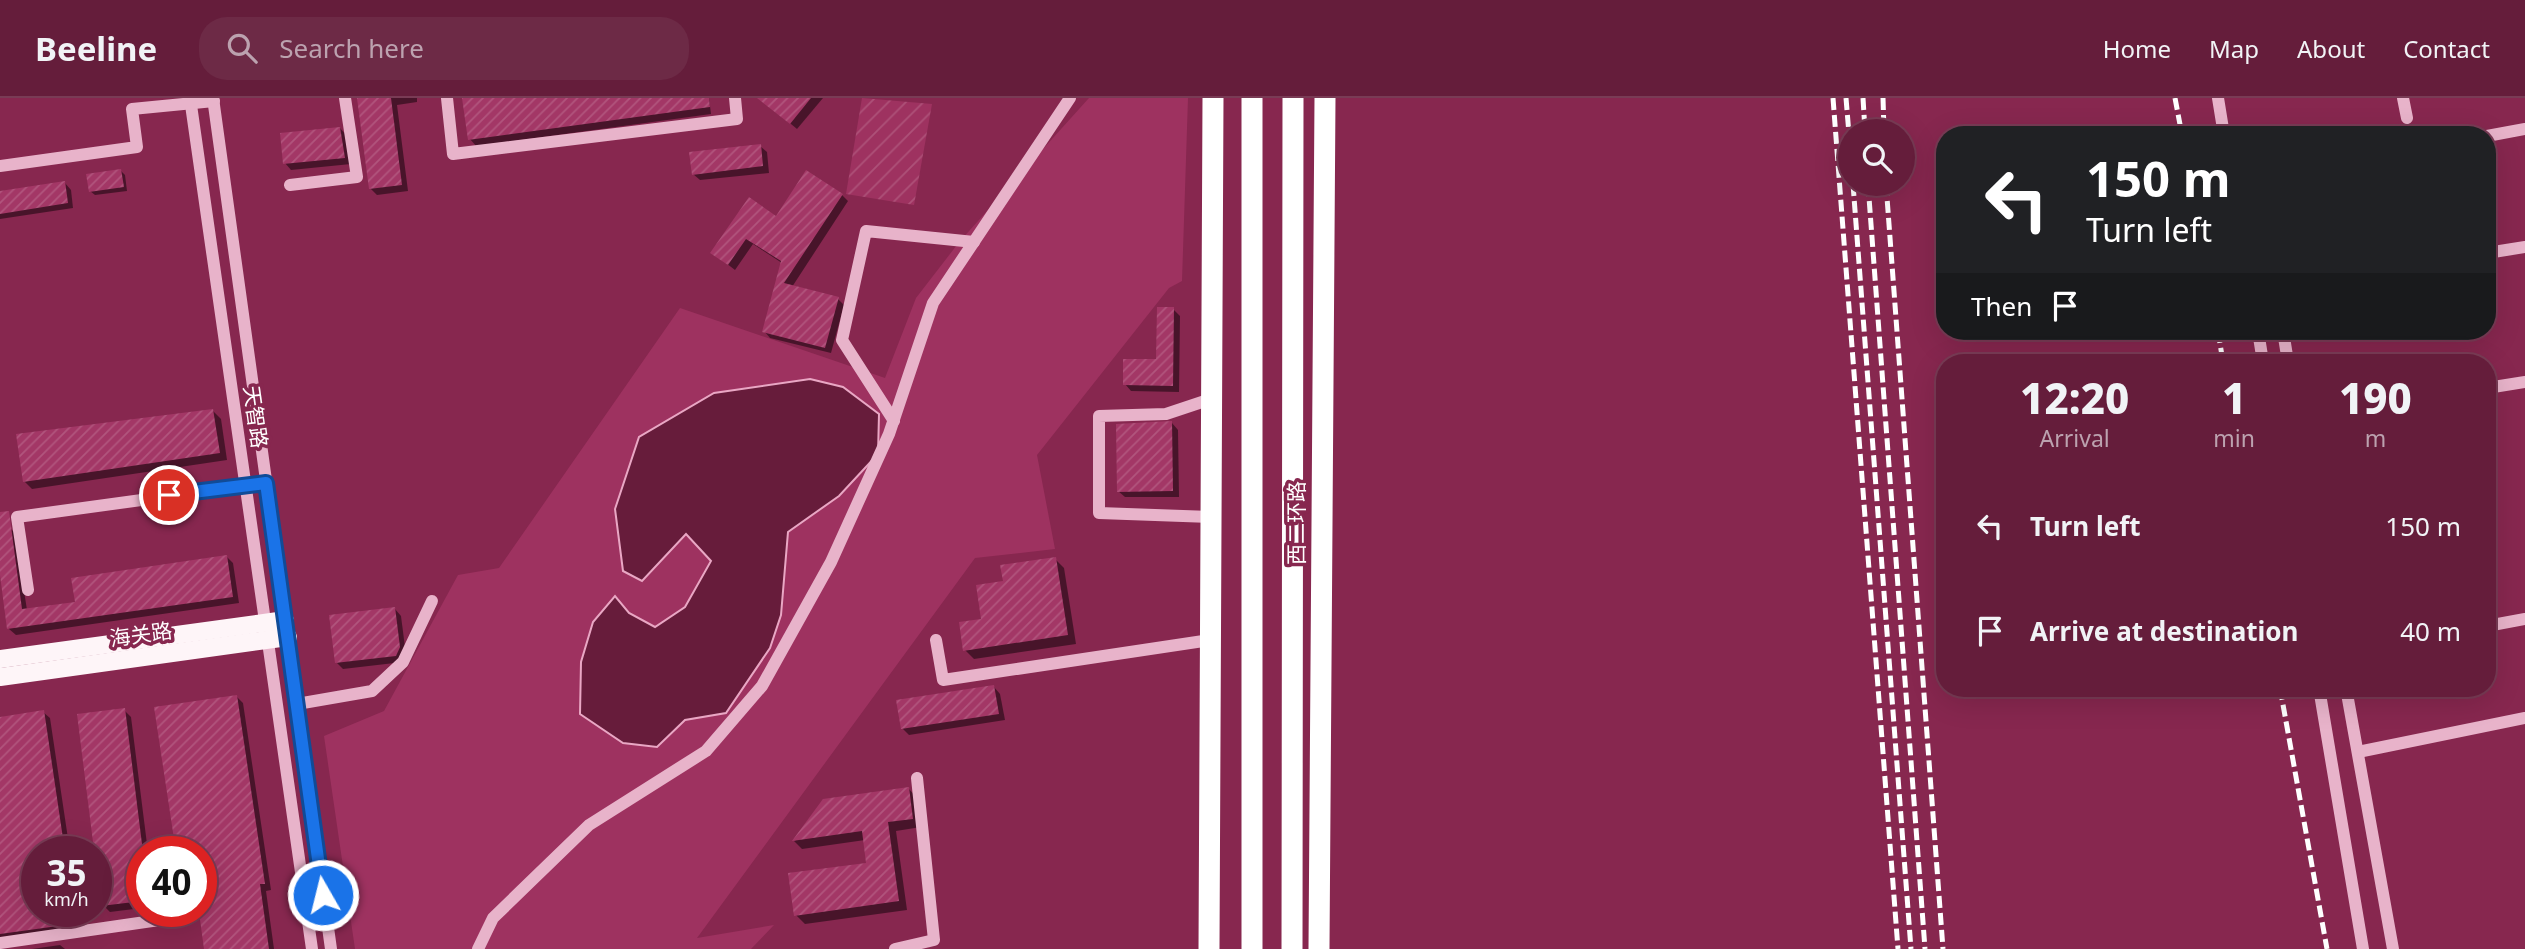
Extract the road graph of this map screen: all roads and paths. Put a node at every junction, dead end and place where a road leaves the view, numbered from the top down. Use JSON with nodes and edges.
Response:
{"nodes":[{"id":1,"x":345,"y":98,"type":"edge"},
{"id":2,"x":447,"y":98,"type":"edge"},
{"id":3,"x":735,"y":98,"type":"edge"},
{"id":4,"x":1070,"y":98,"type":"edge"},
{"id":5,"x":1213,"y":98,"type":"edge"},
{"id":6,"x":1252,"y":98,"type":"edge"},
{"id":7,"x":1293,"y":98,"type":"edge"},
{"id":8,"x":1325,"y":98,"type":"edge"},
{"id":9,"x":2218,"y":98,"type":"edge"},
{"id":10,"x":2403,"y":98,"type":"edge"},
{"id":11,"x":214,"y":99,"type":"edge"},
{"id":12,"x":190,"y":100,"type":"edge"},
{"id":13,"x":131,"y":104,"type":"edge"},
{"id":14,"x":2407,"y":118,"type":"dead end"},
{"id":15,"x":2223,"y":126,"type":"edge"},
{"id":16,"x":2525,"y":129,"type":"edge"},
{"id":17,"x":2496,"y":134,"type":"edge"},
{"id":18,"x":0,"y":166,"type":"edge"},
{"id":19,"x":290,"y":185,"type":"dead end"},
{"id":20,"x":974,"y":243,"type":"junction"},
{"id":21,"x":2525,"y":247,"type":"edge"},
{"id":22,"x":2496,"y":252,"type":"edge"},
{"id":23,"x":2525,"y":382,"type":"edge"},
{"id":24,"x":2496,"y":387,"type":"edge"},
{"id":25,"x":1211,"y":399,"type":"junction"},
{"id":26,"x":894,"y":421,"type":"junction"},
{"id":27,"x":266,"y":483,"type":"junction"},
{"id":28,"x":246,"y":485,"type":"junction"},
{"id":29,"x":1211,"y":517,"type":"junction"},
{"id":30,"x":28,"y":590,"type":"dead end"},
{"id":31,"x":432,"y":601,"type":"dead end"},
{"id":32,"x":2525,"y":619,"type":"edge"},
{"id":33,"x":2496,"y":624,"type":"edge"},
{"id":34,"x":286,"y":629,"type":"junction"},
{"id":35,"x":267,"y":631,"type":"junction"},
{"id":36,"x":936,"y":640,"type":"dead end"},
{"id":37,"x":1210,"y":640,"type":"junction"},
{"id":38,"x":0,"y":659,"type":"edge"},
{"id":39,"x":0,"y":677,"type":"edge"},
{"id":40,"x":2321,"y":697,"type":"edge"},
{"id":41,"x":2348,"y":697,"type":"edge"},
{"id":42,"x":297,"y":705,"type":"junction"},
{"id":43,"x":2525,"y":718,"type":"edge"},
{"id":44,"x":2358,"y":752,"type":"junction"},
{"id":45,"x":916,"y":778,"type":"dead end"},
{"id":46,"x":126,"y":925,"type":"edge"},
{"id":47,"x":0,"y":943,"type":"edge"},
{"id":48,"x":312,"y":949,"type":"edge"},
{"id":49,"x":331,"y":949,"type":"edge"},
{"id":50,"x":478,"y":949,"type":"edge"},
{"id":51,"x":895,"y":949,"type":"edge"},
{"id":52,"x":1209,"y":949,"type":"edge"},
{"id":53,"x":1252,"y":949,"type":"edge"},
{"id":54,"x":1292,"y":949,"type":"edge"},
{"id":55,"x":1319,"y":949,"type":"edge"},
{"id":56,"x":2364,"y":949,"type":"edge"},
{"id":57,"x":2393,"y":949,"type":"edge"}],
"edges":[{"from":1,"to":19,"type":"street"},
{"from":2,"to":3,"type":"street"},
{"from":4,"to":20,"type":"street"},
{"from":5,"to":25,"type":"highway"},
{"from":6,"to":53,"type":"highway"},
{"from":7,"to":54,"type":"highway","name":"西二环路"},
{"from":8,"to":55,"type":"highway","name":"西二环路"},
{"from":9,"to":15,"type":"street"},
{"from":10,"to":14,"type":"street"},
{"from":11,"to":12,"type":"street"},
{"from":11,"to":27,"type":"street","name":"天智路"},
{"from":12,"to":13,"type":"street"},
{"from":12,"to":28,"type":"street","name":"天智路"},
{"from":13,"to":18,"type":"street"},
{"from":16,"to":17,"type":"street"},
{"from":20,"to":26,"type":"street"},
{"from":20,"to":26,"type":"street"},
{"from":21,"to":22,"type":"street"},
{"from":23,"to":24,"type":"street"},
{"from":25,"to":29,"type":"highway"},
{"from":25,"to":29,"type":"street"},
{"from":26,"to":50,"type":"street"},
{"from":27,"to":28,"type":"street"},
{"from":27,"to":34,"type":"street","name":"天智路"},
{"from":28,"to":30,"type":"street"},
{"from":28,"to":35,"type":"street","name":"天智路"},
{"from":29,"to":37,"type":"highway"},
{"from":31,"to":42,"type":"street"},
{"from":32,"to":33,"type":"street"},
{"from":34,"to":35,"type":"main road","name":"海关路"},
{"from":34,"to":42,"type":"street","name":"天智路"},
{"from":35,"to":38,"type":"main road","name":"海关路"},
{"from":35,"to":39,"type":"main road","name":"海关路"},
{"from":35,"to":48,"type":"street","name":"天智路"},
{"from":36,"to":37,"type":"street"},
{"from":37,"to":52,"type":"highway"},
{"from":40,"to":56,"type":"street"},
{"from":41,"to":44,"type":"street"},
{"from":42,"to":49,"type":"street","name":"天智路"},
{"from":43,"to":44,"type":"street"},
{"from":44,"to":57,"type":"street"},
{"from":45,"to":51,"type":"street"},
{"from":46,"to":47,"type":"street"}]}
